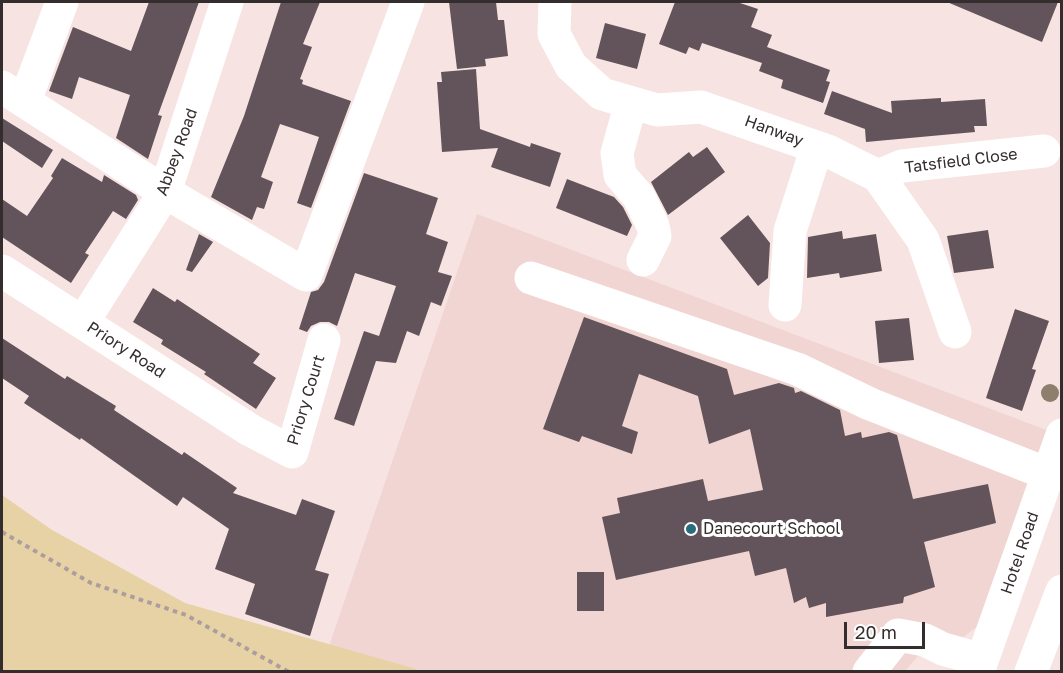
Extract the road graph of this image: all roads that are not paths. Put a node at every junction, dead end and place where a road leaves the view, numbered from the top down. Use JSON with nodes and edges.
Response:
{"nodes":[{"id":1,"x":62,"y":2,"type":"edge"},
{"id":2,"x":227,"y":2,"type":"edge"},
{"id":3,"x":408,"y":2,"type":"edge"},
{"id":4,"x":555,"y":2,"type":"edge"},
{"id":5,"x":13,"y":94,"type":"edge"},
{"id":6,"x":631,"y":103,"type":"junction"},
{"id":7,"x":817,"y":147,"type":"junction"},
{"id":8,"x":1044,"y":151,"type":"dead end"},
{"id":9,"x":878,"y":176,"type":"junction"},
{"id":10,"x":165,"y":192,"type":"junction"},
{"id":11,"x":643,"y":260,"type":"dead end"},
{"id":12,"x":2,"y":271,"type":"edge"},
{"id":13,"x":531,"y":278,"type":"dead end"},
{"id":14,"x":785,"y":305,"type":"dead end"},
{"id":15,"x":83,"y":322,"type":"junction"},
{"id":16,"x":955,"y":332,"type":"dead end"},
{"id":17,"x":324,"y":340,"type":"dead end"},
{"id":18,"x":250,"y":430,"type":"joint"},
{"id":19,"x":1062,"y":435,"type":"edge"},
{"id":20,"x":1048,"y":474,"type":"junction"},
{"id":21,"x":1062,"y":591,"type":"edge"},
{"id":22,"x":980,"y":666,"type":"edge"},
{"id":23,"x":869,"y":672,"type":"edge"},
{"id":24,"x":1031,"y":672,"type":"edge"}],
"edges":[{"from":1,"to":5,"type":"street"},
{"from":2,"to":10,"type":"street","name":"Abbey Road"},
{"from":3,"to":10,"type":"street"},
{"from":4,"to":6,"type":"street","name":"Hanway"},
{"from":5,"to":10,"type":"street"},
{"from":6,"to":7,"type":"street","name":"Hanway"},
{"from":6,"to":11,"type":"street"},
{"from":7,"to":9,"type":"street","name":"Hanway"},
{"from":7,"to":14,"type":"street"},
{"from":8,"to":9,"type":"street","name":"Tatsfield Close"},
{"from":9,"to":16,"type":"street","name":"Hanway"},
{"from":10,"to":15,"type":"street","name":"Abbey Road"},
{"from":12,"to":15,"type":"street","name":"Priory Road"},
{"from":13,"to":20,"type":"street"},
{"from":15,"to":18,"type":"street","name":"Priory Road"},
{"from":17,"to":18,"type":"street","name":"Priory Court"},
{"from":19,"to":20,"type":"street","name":"Hotel Road"},
{"from":20,"to":22,"type":"street","name":"Hotel Road"},
{"from":21,"to":24,"type":"street"},
{"from":22,"to":23,"type":"street"}]}
